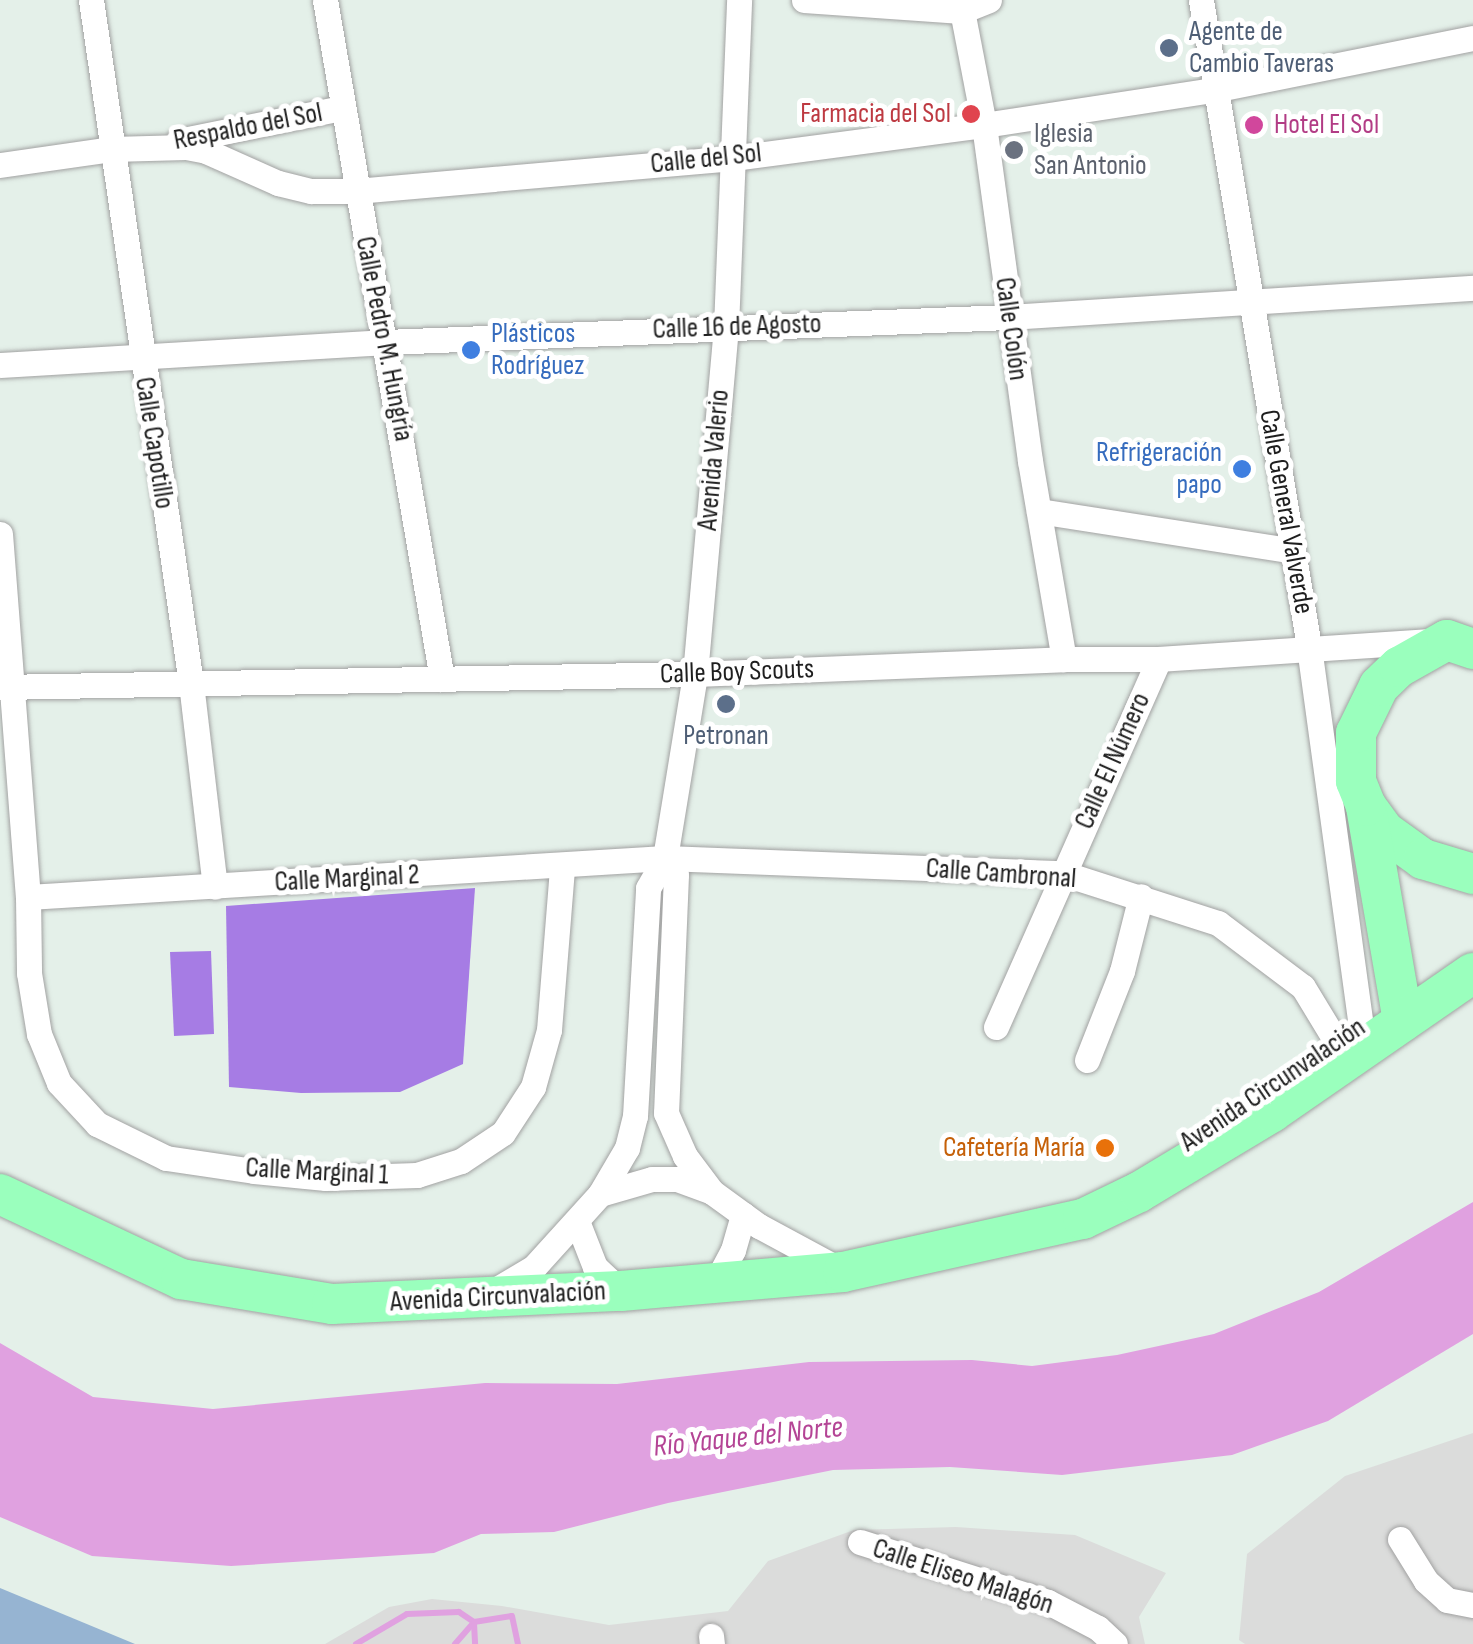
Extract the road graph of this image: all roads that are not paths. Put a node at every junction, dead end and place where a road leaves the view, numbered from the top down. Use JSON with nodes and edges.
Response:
{"nodes":[{"id":1,"x":92,"y":0,"type":"edge"},
{"id":2,"x":325,"y":0,"type":"edge"},
{"id":3,"x":740,"y":0,"type":"edge"},
{"id":4,"x":804,"y":0,"type":"edge"},
{"id":5,"x":989,"y":0,"type":"edge"},
{"id":6,"x":1201,"y":0,"type":"edge"},
{"id":7,"x":961,"y":6,"type":"edge"},
{"id":8,"x":1473,"y":38,"type":"edge"},
{"id":9,"x":1218,"y":89,"type":"junction"},
{"id":10,"x":342,"y":108,"type":"junction"},
{"id":11,"x":984,"y":125,"type":"junction"},
{"id":12,"x":154,"y":146,"type":"junction"},
{"id":13,"x":111,"y":149,"type":"junction"},
{"id":14,"x":734,"y":158,"type":"junction"},
{"id":15,"x":0,"y":165,"type":"edge"},
{"id":16,"x":356,"y":191,"type":"junction"},
{"id":17,"x":1473,"y":288,"type":"edge"},
{"id":18,"x":1250,"y":299,"type":"junction"},
{"id":19,"x":1009,"y":317,"type":"junction"},
{"id":20,"x":726,"y":328,"type":"junction"},
{"id":21,"x":386,"y":342,"type":"junction"},
{"id":22,"x":140,"y":354,"type":"junction"},
{"id":23,"x":0,"y":365,"type":"edge"},
{"id":24,"x":1039,"y":511,"type":"junction"},
{"id":25,"x":0,"y":534,"type":"edge"},
{"id":26,"x":1292,"y":551,"type":"junction"},
{"id":27,"x":1465,"y":642,"type":"edge"},
{"id":28,"x":1309,"y":648,"type":"junction"},
{"id":29,"x":1064,"y":659,"type":"junction"},
{"id":30,"x":1159,"y":660,"type":"junction"},
{"id":31,"x":696,"y":674,"type":"junction"},
{"id":32,"x":442,"y":679,"type":"junction"},
{"id":33,"x":191,"y":683,"type":"junction"},
{"id":34,"x":7,"y":686,"type":"edge"},
{"id":35,"x":1366,"y":806,"type":"junction"},
{"id":36,"x":665,"y":858,"type":"junction"},
{"id":37,"x":562,"y":867,"type":"junction"},
{"id":38,"x":1062,"y":873,"type":"junction"},
{"id":39,"x":1473,"y":874,"type":"edge"},
{"id":40,"x":215,"y":887,"type":"junction"},
{"id":41,"x":1141,"y":896,"type":"junction"},
{"id":42,"x":28,"y":897,"type":"junction"},
{"id":43,"x":1473,"y":950,"type":"edge"},
{"id":44,"x":1473,"y":973,"type":"edge"},
{"id":45,"x":1401,"y":1011,"type":"junction"},
{"id":46,"x":996,"y":1027,"type":"dead end"},
{"id":47,"x":1349,"y":1034,"type":"junction"},
{"id":48,"x":1087,"y":1060,"type":"dead end"},
{"id":49,"x":712,"y":1192,"type":"junction"},
{"id":50,"x":0,"y":1194,"type":"edge"},
{"id":51,"x":600,"y":1194,"type":"junction"},
{"id":52,"x":743,"y":1214,"type":"junction"},
{"id":53,"x":577,"y":1221,"type":"junction"},
{"id":54,"x":1011,"y":1232,"type":"junction"},
{"id":55,"x":844,"y":1272,"type":"junction"},
{"id":56,"x":716,"y":1282,"type":"junction"},
{"id":57,"x":621,"y":1292,"type":"junction"},
{"id":58,"x":480,"y":1300,"type":"junction"},
{"id":59,"x":1400,"y":1539,"type":"dead end"},
{"id":60,"x":860,"y":1542,"type":"dead end"},
{"id":61,"x":1473,"y":1605,"type":"edge"},
{"id":62,"x":1115,"y":1644,"type":"edge"}],
"edges":[{"from":1,"to":13,"type":"street","name":"Calle Capotillo"},
{"from":2,"to":10,"type":"street","name":"Calle Pedro M. Hungría"},
{"from":3,"to":14,"type":"street","name":"Avenida Valerio"},
{"from":4,"to":7,"type":"street"},
{"from":5,"to":7,"type":"street"},
{"from":6,"to":9,"type":"street","name":"Calle General Valverde"},
{"from":7,"to":11,"type":"street","name":"Calle Colón"},
{"from":8,"to":9,"type":"street","name":"Calle del Sol"},
{"from":9,"to":11,"type":"street","name":"Calle del Sol"},
{"from":9,"to":18,"type":"street","name":"Calle General Valverde"},
{"from":10,"to":12,"type":"street","name":"Respaldo del Sol"},
{"from":10,"to":16,"type":"street","name":"Calle Pedro M. Hungría"},
{"from":11,"to":14,"type":"street","name":"Calle del Sol"},
{"from":11,"to":19,"type":"street","name":"Calle Colón"},
{"from":12,"to":13,"type":"street","name":"Calle del Sol"},
{"from":12,"to":16,"type":"street","name":"Calle del Sol"},
{"from":13,"to":15,"type":"street","name":"Calle del Sol"},
{"from":13,"to":22,"type":"street","name":"Calle Capotillo"},
{"from":14,"to":16,"type":"street","name":"Calle del Sol"},
{"from":14,"to":20,"type":"street","name":"Avenida Valerio"},
{"from":16,"to":21,"type":"street","name":"Calle Pedro M. Hungría"},
{"from":17,"to":18,"type":"street","name":"Calle 16 de Agosto"},
{"from":18,"to":19,"type":"street","name":"Calle 16 de Agosto"},
{"from":18,"to":26,"type":"street","name":"Calle General Valverde"},
{"from":19,"to":20,"type":"street","name":"Calle 16 de Agosto"},
{"from":19,"to":24,"type":"street","name":"Calle Colón"},
{"from":20,"to":21,"type":"street","name":"Calle 16 de Agosto"},
{"from":20,"to":31,"type":"street","name":"Avenida Valerio"},
{"from":21,"to":22,"type":"street","name":"Calle 16 de Agosto"},
{"from":21,"to":32,"type":"street","name":"Calle Pedro M. Hungría"},
{"from":22,"to":23,"type":"street","name":"Calle 16 de Agosto"},
{"from":22,"to":33,"type":"street","name":"Calle Capotillo"},
{"from":24,"to":26,"type":"street"},
{"from":24,"to":29,"type":"street","name":"Calle Colón"},
{"from":25,"to":34,"type":"street","name":"Calle Marginal 1"},
{"from":26,"to":28,"type":"street","name":"Calle General Valverde"},
{"from":27,"to":28,"type":"street","name":"Calle Boy Scouts"},
{"from":27,"to":35,"type":"main road"},
{"from":28,"to":30,"type":"street","name":"Calle Boy Scouts"},
{"from":28,"to":47,"type":"street","name":"Calle General Valverde"},
{"from":29,"to":30,"type":"street","name":"Calle Boy Scouts"},
{"from":29,"to":31,"type":"street","name":"Calle Boy Scouts"},
{"from":30,"to":38,"type":"street","name":"Calle El Número"},
{"from":31,"to":32,"type":"street","name":"Calle Boy Scouts"},
{"from":31,"to":36,"type":"street","name":"Avenida Valerio"},
{"from":32,"to":33,"type":"street","name":"Calle Boy Scouts"},
{"from":33,"to":34,"type":"street","name":"Calle Boy Scouts"},
{"from":33,"to":40,"type":"street","name":"Calle Capotillo"},
{"from":34,"to":42,"type":"street","name":"Calle Marginal 1"},
{"from":35,"to":39,"type":"main road"},
{"from":35,"to":45,"type":"main road"},
{"from":36,"to":37,"type":"street","name":"Calle Marginal 2"},
{"from":36,"to":38,"type":"street","name":"Calle Cambronal"},
{"from":36,"to":49,"type":"street","name":"Avenida Valerio"},
{"from":36,"to":51,"type":"street","name":"Avenida Valerio"},
{"from":37,"to":40,"type":"street","name":"Calle Marginal 2"},
{"from":37,"to":42,"type":"street","name":"Calle Marginal 1"},
{"from":38,"to":41,"type":"street","name":"Calle Cambronal"},
{"from":38,"to":46,"type":"street","name":"Calle El Número"},
{"from":40,"to":42,"type":"street","name":"Calle Marginal 2"},
{"from":41,"to":47,"type":"street","name":"Calle Cambronal"},
{"from":41,"to":48,"type":"street"},
{"from":43,"to":45,"type":"main road","name":"Avenida Circunvalación"},
{"from":44,"to":45,"type":"main road","name":"Avenida Circunvalación"},
{"from":45,"to":47,"type":"main road","name":"Avenida Circunvalación"},
{"from":45,"to":54,"type":"main road","name":"Avenida Circunvalación"},
{"from":47,"to":54,"type":"main road","name":"Avenida Circunvalación"},
{"from":49,"to":51,"type":"street"},
{"from":49,"to":52,"type":"street","name":"Avenida Valerio"},
{"from":50,"to":58,"type":"main road","name":"Avenida Circunvalación"},
{"from":51,"to":53,"type":"street","name":"Avenida Valerio"},
{"from":52,"to":55,"type":"street","name":"Avenida Valerio"},
{"from":52,"to":56,"type":"street"},
{"from":53,"to":57,"type":"street"},
{"from":53,"to":58,"type":"street","name":"Avenida Valerio"},
{"from":54,"to":55,"type":"main road","name":"Avenida Circunvalación"},
{"from":55,"to":56,"type":"main road","name":"Avenida Circunvalación"},
{"from":56,"to":57,"type":"main road","name":"Avenida Circunvalación"},
{"from":57,"to":58,"type":"main road","name":"Avenida Circunvalación"},
{"from":59,"to":61,"type":"street"},
{"from":60,"to":62,"type":"street","name":"Calle Eliseo Malagón"}]}
